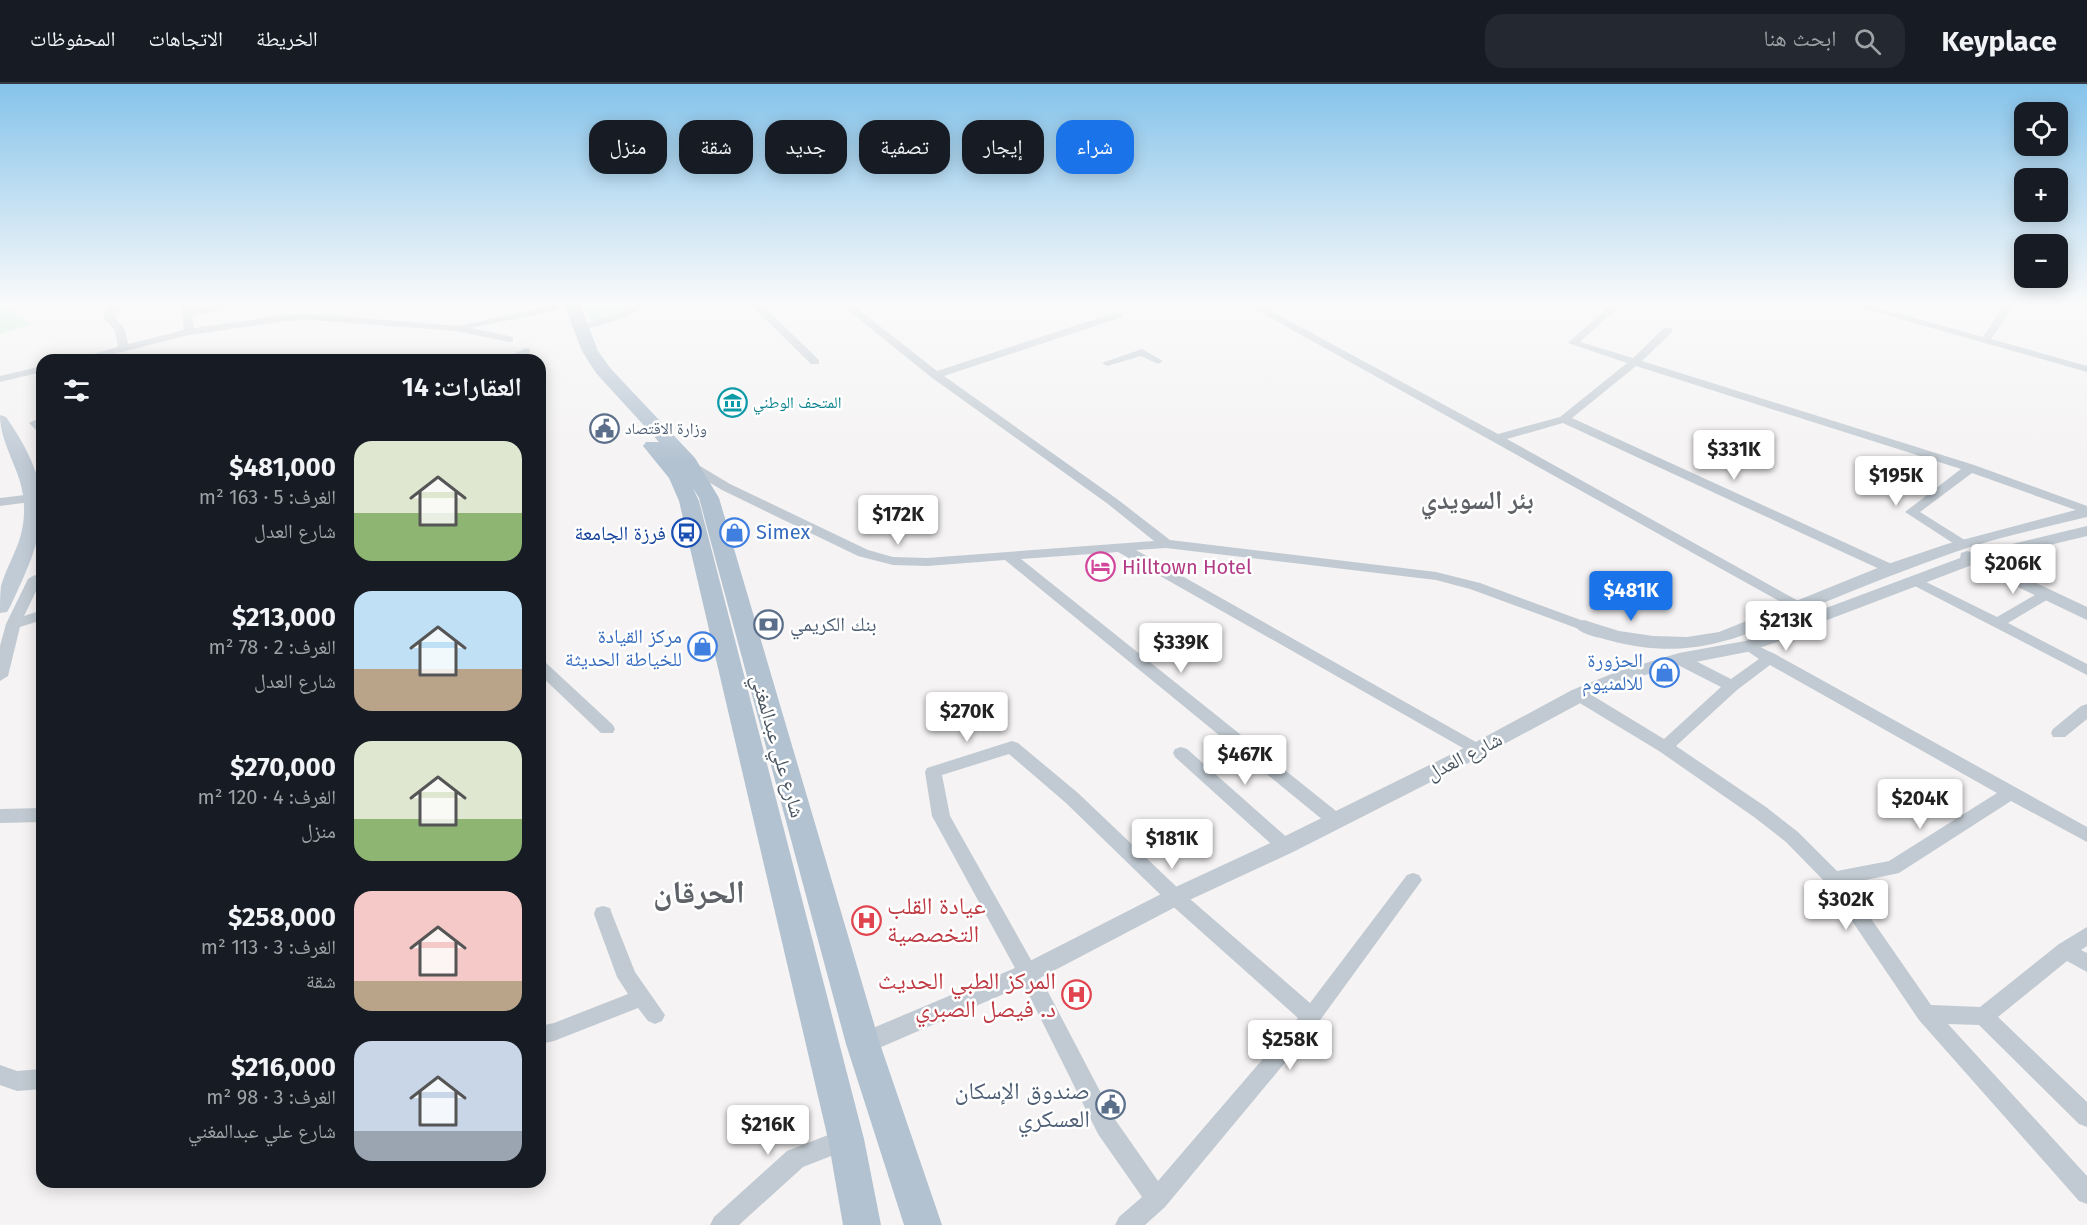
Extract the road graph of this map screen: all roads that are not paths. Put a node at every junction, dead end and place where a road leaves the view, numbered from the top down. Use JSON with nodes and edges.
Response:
{"nodes":[{"id":1,"x":576,"y":355,"type":"edge"},
{"id":2,"x":593,"y":355,"type":"edge"},
{"id":3,"x":808,"y":355,"type":"edge"},
{"id":4,"x":910,"y":355,"type":"edge"},
{"id":5,"x":995,"y":355,"type":"edge"},
{"id":6,"x":1132,"y":355,"type":"edge"},
{"id":7,"x":1148,"y":355,"type":"edge"},
{"id":8,"x":1345,"y":355,"type":"edge"},
{"id":9,"x":1614,"y":355,"type":"edge"},
{"id":10,"x":1642,"y":355,"type":"edge"},
{"id":11,"x":2039,"y":355,"type":"edge"},
{"id":12,"x":1158,"y":361,"type":"dead end"},
{"id":13,"x":815,"y":362,"type":"dead end"},
{"id":14,"x":1635,"y":362,"type":"junction"},
{"id":15,"x":1107,"y":363,"type":"dead end"},
{"id":16,"x":2087,"y":369,"type":"edge"},
{"id":17,"x":36,"y":370,"type":"edge"},
{"id":18,"x":935,"y":375,"type":"junction"},
{"id":19,"x":2,"y":378,"type":"edge"},
{"id":20,"x":1564,"y":419,"type":"junction"},
{"id":21,"x":0,"y":420,"type":"edge"},
{"id":22,"x":1497,"y":438,"type":"junction"},
{"id":23,"x":691,"y":466,"type":"junction"},
{"id":24,"x":1970,"y":468,"type":"junction"},
{"id":25,"x":699,"y":500,"type":"junction"},
{"id":26,"x":0,"y":502,"type":"edge"},
{"id":27,"x":36,"y":508,"type":"edge"},
{"id":28,"x":2087,"y":511,"type":"edge"},
{"id":29,"x":2087,"y":531,"type":"edge"},
{"id":30,"x":1166,"y":544,"type":"junction"},
{"id":31,"x":1119,"y":546,"type":"junction"},
{"id":32,"x":1963,"y":550,"type":"junction"},
{"id":33,"x":1007,"y":555,"type":"junction"},
{"id":34,"x":1891,"y":569,"type":"junction"},
{"id":35,"x":35,"y":579,"type":"dead end"},
{"id":36,"x":1914,"y":580,"type":"junction"},
{"id":37,"x":2045,"y":595,"type":"junction"},
{"id":38,"x":3,"y":597,"type":"edge"},
{"id":39,"x":1797,"y":606,"type":"junction"},
{"id":40,"x":2087,"y":614,"type":"edge"},
{"id":41,"x":36,"y":617,"type":"edge"},
{"id":42,"x":1997,"y":623,"type":"junction"},
{"id":43,"x":13,"y":624,"type":"junction"},
{"id":44,"x":1584,"y":626,"type":"joint"},
{"id":45,"x":1747,"y":646,"type":"junction"},
{"id":46,"x":1770,"y":658,"type":"junction"},
{"id":47,"x":1679,"y":659,"type":"junction"},
{"id":48,"x":2087,"y":670,"type":"edge"},
{"id":49,"x":546,"y":672,"type":"edge"},
{"id":50,"x":0,"y":676,"type":"edge"},
{"id":51,"x":1732,"y":686,"type":"junction"},
{"id":52,"x":1579,"y":695,"type":"junction"},
{"id":53,"x":2087,"y":710,"type":"edge"},
{"id":54,"x":607,"y":729,"type":"dead end"},
{"id":55,"x":2060,"y":733,"type":"dead end"},
{"id":56,"x":1665,"y":747,"type":"junction"},
{"id":57,"x":1477,"y":750,"type":"junction"},
{"id":58,"x":1181,"y":753,"type":"dead end"},
{"id":59,"x":2011,"y":792,"type":"junction"},
{"id":60,"x":36,"y":815,"type":"edge"},
{"id":61,"x":0,"y":816,"type":"edge"},
{"id":62,"x":1335,"y":820,"type":"junction"},
{"id":63,"x":2087,"y":835,"type":"edge"},
{"id":64,"x":1285,"y":846,"type":"junction"},
{"id":65,"x":1833,"y":879,"type":"junction"},
{"id":66,"x":1413,"y":880,"type":"dead end"},
{"id":67,"x":1174,"y":897,"type":"junction"},
{"id":68,"x":603,"y":914,"type":"dead end"},
{"id":69,"x":2087,"y":935,"type":"edge"},
{"id":70,"x":2066,"y":950,"type":"junction"},
{"id":71,"x":2087,"y":964,"type":"edge"},
{"id":72,"x":1028,"y":973,"type":"junction"},
{"id":73,"x":641,"y":998,"type":"junction"},
{"id":74,"x":1926,"y":1014,"type":"junction"},
{"id":75,"x":656,"y":1015,"type":"dead end"},
{"id":76,"x":1984,"y":1016,"type":"junction"},
{"id":77,"x":1311,"y":1017,"type":"junction"},
{"id":78,"x":546,"y":1034,"type":"edge"},
{"id":79,"x":863,"y":1044,"type":"junction"},
{"id":80,"x":0,"y":1075,"type":"edge"},
{"id":81,"x":36,"y":1079,"type":"edge"},
{"id":82,"x":2087,"y":1117,"type":"edge"},
{"id":83,"x":846,"y":1139,"type":"junction"},
{"id":84,"x":2087,"y":1193,"type":"edge"},
{"id":85,"x":1157,"y":1199,"type":"junction"},
{"id":86,"x":862,"y":1224,"type":"edge"},
{"id":87,"x":722,"y":1225,"type":"edge"},
{"id":88,"x":923,"y":1225,"type":"edge"},
{"id":89,"x":1126,"y":1225,"type":"edge"}],
"edges":[{"from":1,"to":25,"type":"main road","name":"شارع علي عبدالمغني"},
{"from":2,"to":23,"type":"main road","name":"شارع علي عبدالمغني"},
{"from":3,"to":13,"type":"street"},
{"from":4,"to":18,"type":"street"},
{"from":5,"to":18,"type":"street"},
{"from":6,"to":15,"type":"street"},
{"from":7,"to":12,"type":"street"},
{"from":8,"to":22,"type":"street"},
{"from":9,"to":14,"type":"street"},
{"from":10,"to":14,"type":"street"},
{"from":11,"to":16,"type":"street"},
{"from":14,"to":20,"type":"street"},
{"from":14,"to":24,"type":"street"},
{"from":17,"to":19,"type":"street"},
{"from":18,"to":30,"type":"street"},
{"from":20,"to":22,"type":"street"},
{"from":20,"to":34,"type":"street"},
{"from":21,"to":27,"type":"main road"},
{"from":22,"to":39,"type":"street"},
{"from":23,"to":25,"type":"main road","name":"شارع علي عبدالمغني"},
{"from":23,"to":33,"type":"street"},
{"from":24,"to":28,"type":"street"},
{"from":24,"to":32,"type":"street"},
{"from":25,"to":79,"type":"main road","name":"شارع علي عبدالمغني"},
{"from":25,"to":83,"type":"main road","name":"شارع علي عبدالمغني"},
{"from":26,"to":27,"type":"street"},
{"from":27,"to":38,"type":"main road"},
{"from":28,"to":32,"type":"street","name":"شارع العدل"},
{"from":29,"to":32,"type":"street","name":"شارع العدل"},
{"from":30,"to":31,"type":"street"},
{"from":30,"to":44,"type":"street"},
{"from":31,"to":33,"type":"street"},
{"from":31,"to":57,"type":"street"},
{"from":32,"to":34,"type":"street","name":"شارع العدل"},
{"from":32,"to":36,"type":"street","name":"شارع العدل"},
{"from":32,"to":37,"type":"street"},
{"from":33,"to":62,"type":"street"},
{"from":34,"to":39,"type":"street","name":"شارع العدل"},
{"from":35,"to":43,"type":"street"},
{"from":36,"to":42,"type":"street"},
{"from":36,"to":45,"type":"street","name":"شارع العدل"},
{"from":37,"to":40,"type":"street"},
{"from":37,"to":42,"type":"street"},
{"from":39,"to":44,"type":"street","name":"شارع العدل"},
{"from":41,"to":43,"type":"street"},
{"from":42,"to":48,"type":"street"},
{"from":43,"to":50,"type":"street"},
{"from":45,"to":46,"type":"street"},
{"from":45,"to":47,"type":"street","name":"شارع العدل"},
{"from":46,"to":51,"type":"street"},
{"from":46,"to":59,"type":"street"},
{"from":47,"to":51,"type":"street"},
{"from":47,"to":52,"type":"street","name":"شارع العدل"},
{"from":49,"to":54,"type":"street"},
{"from":51,"to":56,"type":"street"},
{"from":52,"to":56,"type":"street"},
{"from":52,"to":57,"type":"street","name":"شارع العدل"},
{"from":53,"to":55,"type":"street"},
{"from":56,"to":65,"type":"street"},
{"from":57,"to":62,"type":"street","name":"شارع العدل"},
{"from":58,"to":64,"type":"street"},
{"from":59,"to":63,"type":"street"},
{"from":59,"to":65,"type":"street"},
{"from":60,"to":61,"type":"street"},
{"from":62,"to":64,"type":"street","name":"شارع العدل"},
{"from":64,"to":67,"type":"street","name":"شارع العدل"},
{"from":65,"to":74,"type":"street"},
{"from":66,"to":77,"type":"street"},
{"from":67,"to":72,"type":"street","name":"شارع العدل"},
{"from":67,"to":72,"type":"street"},
{"from":67,"to":77,"type":"street"},
{"from":68,"to":73,"type":"street"},
{"from":69,"to":70,"type":"street"},
{"from":70,"to":71,"type":"street"},
{"from":70,"to":76,"type":"street"},
{"from":72,"to":79,"type":"street","name":"شارع العدل"},
{"from":72,"to":85,"type":"street"},
{"from":73,"to":75,"type":"street"},
{"from":73,"to":78,"type":"street"},
{"from":74,"to":76,"type":"street"},
{"from":74,"to":84,"type":"street"},
{"from":76,"to":82,"type":"street"},
{"from":77,"to":85,"type":"street"},
{"from":79,"to":88,"type":"main road","name":"شارع علي عبدالمغني"},
{"from":80,"to":81,"type":"street"},
{"from":83,"to":86,"type":"main road","name":"شارع علي عبدالمغني"},
{"from":83,"to":87,"type":"street"},
{"from":85,"to":89,"type":"street"}]}
